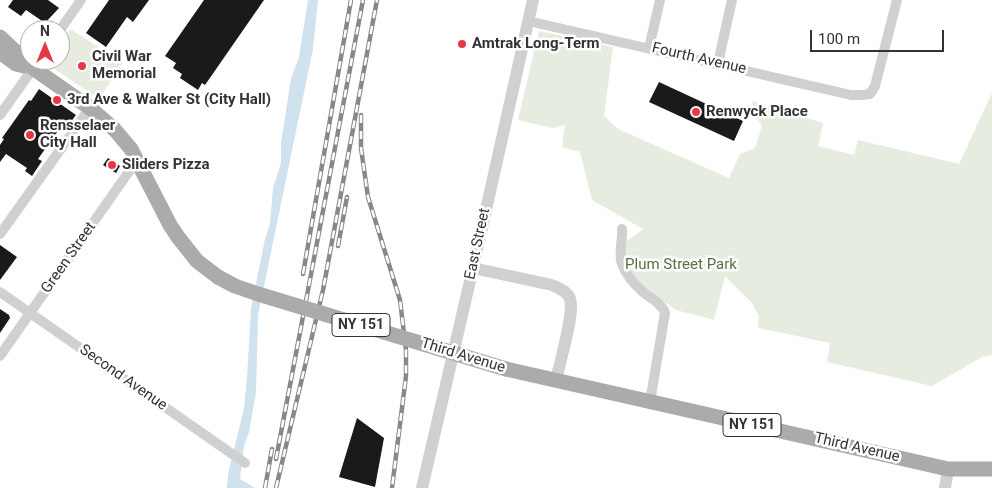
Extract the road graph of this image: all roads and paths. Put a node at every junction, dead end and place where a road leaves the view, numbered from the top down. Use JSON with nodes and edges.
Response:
{"nodes":[{"id":1,"x":80,"y":0,"type":"edge"},
{"id":2,"x":533,"y":0,"type":"edge"},
{"id":3,"x":660,"y":0,"type":"edge"},
{"id":4,"x":732,"y":0,"type":"edge"},
{"id":5,"x":897,"y":0,"type":"edge"},
{"id":6,"x":67,"y":20,"type":"edge"},
{"id":7,"x":528,"y":21,"type":"junction"},
{"id":8,"x":0,"y":37,"type":"edge"},
{"id":9,"x":649,"y":48,"type":"junction"},
{"id":10,"x":0,"y":52,"type":"edge"},
{"id":11,"x":20,"y":52,"type":"edge"},
{"id":12,"x":718,"y":63,"type":"junction"},
{"id":13,"x":20,"y":64,"type":"edge"},
{"id":14,"x":32,"y":70,"type":"edge"},
{"id":15,"x":43,"y":70,"type":"edge"},
{"id":16,"x":90,"y":108,"type":"junction"},
{"id":17,"x":0,"y":115,"type":"edge"},
{"id":18,"x":137,"y":160,"type":"junction"},
{"id":19,"x":622,"y":229,"type":"dead end"},
{"id":20,"x":0,"y":234,"type":"edge"},
{"id":21,"x":473,"y":268,"type":"junction"},
{"id":22,"x":0,"y":292,"type":"edge"},
{"id":23,"x":30,"y":314,"type":"junction"},
{"id":24,"x":0,"y":356,"type":"edge"},
{"id":25,"x":556,"y":380,"type":"junction"},
{"id":26,"x":650,"y":402,"type":"junction"},
{"id":27,"x":246,"y":463,"type":"dead end"},
{"id":28,"x":948,"y":469,"type":"junction"},
{"id":29,"x":992,"y":469,"type":"edge"},
{"id":30,"x":422,"y":488,"type":"edge"},
{"id":31,"x":945,"y":488,"type":"edge"}],
"edges":[{"from":1,"to":6,"type":"street"},
{"from":2,"to":7,"type":"street","name":"East Street"},
{"from":3,"to":9,"type":"street"},
{"from":4,"to":12,"type":"street"},
{"from":5,"to":12,"type":"street","name":"Fourth Avenue"},
{"from":7,"to":9,"type":"street","name":"Fourth Avenue"},
{"from":7,"to":21,"type":"street","name":"East Street"},
{"from":8,"to":11,"type":"main road","name":"Third Avenue","number":"NY 151"},
{"from":9,"to":12,"type":"street","name":"Fourth Avenue"},
{"from":10,"to":13,"type":"main road","name":"Third Avenue","number":"NY 151"},
{"from":14,"to":17,"type":"street"},
{"from":15,"to":16,"type":"main road","name":"Third Avenue","number":"NY 151"},
{"from":16,"to":18,"type":"main road","name":"Third Avenue","number":"NY 151"},
{"from":16,"to":20,"type":"street"},
{"from":18,"to":23,"type":"street","name":"Green Street"},
{"from":18,"to":25,"type":"main road","name":"Third Avenue","number":"NY 151","bridge":true},
{"from":19,"to":26,"type":"street"},
{"from":21,"to":25,"type":"street"},
{"from":21,"to":30,"type":"street","name":"East Street"},
{"from":22,"to":23,"type":"street","name":"Second Avenue"},
{"from":23,"to":24,"type":"street","name":"Green Street"},
{"from":23,"to":27,"type":"street","name":"Second Avenue"},
{"from":25,"to":26,"type":"main road","name":"Third Avenue","number":"NY 151"},
{"from":26,"to":28,"type":"main road","name":"Third Avenue","number":"NY 151"},
{"from":28,"to":29,"type":"main road","name":"Third Avenue","number":"NY 151"},
{"from":28,"to":31,"type":"street"}]}
